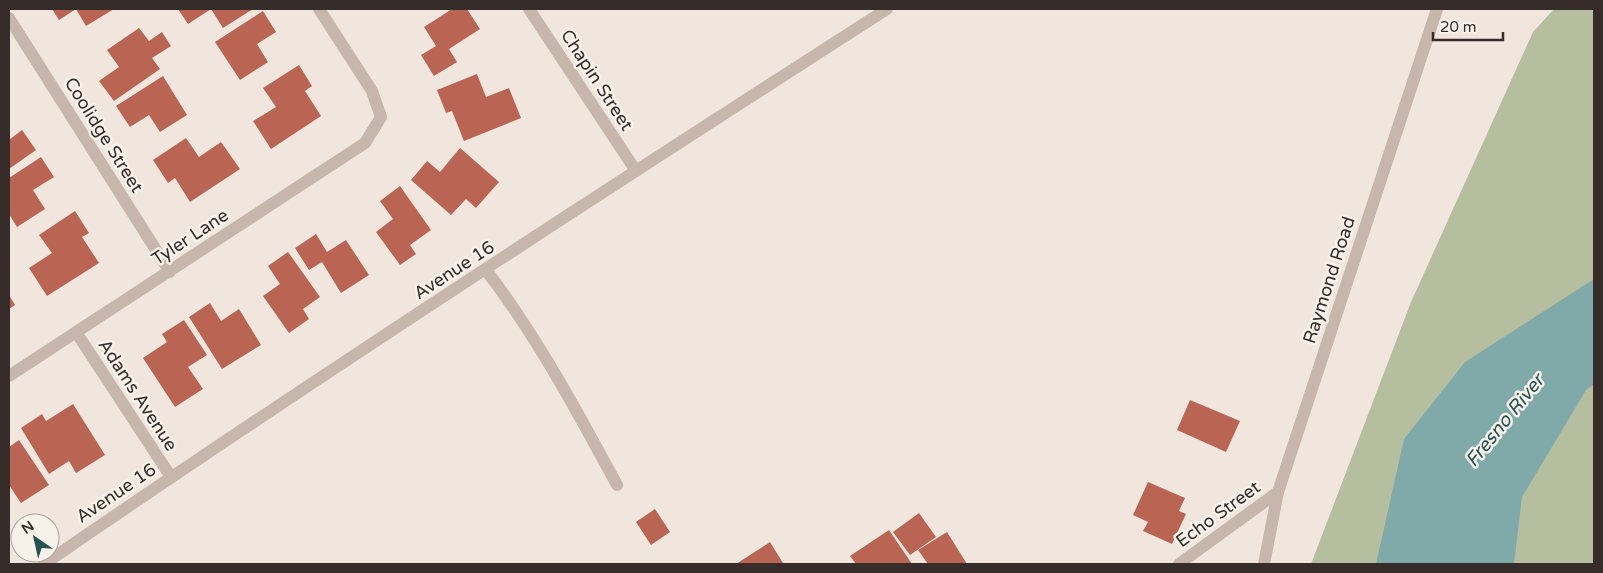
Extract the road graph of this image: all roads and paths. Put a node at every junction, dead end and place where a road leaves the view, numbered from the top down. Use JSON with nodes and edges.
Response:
{"nodes":[{"id":1,"x":319,"y":9,"type":"edge"},
{"id":2,"x":529,"y":9,"type":"edge"},
{"id":3,"x":887,"y":9,"type":"edge"},
{"id":4,"x":1437,"y":9,"type":"edge"},
{"id":5,"x":9,"y":18,"type":"edge"},
{"id":6,"x":636,"y":171,"type":"junction"},
{"id":7,"x":486,"y":270,"type":"junction"},
{"id":8,"x":170,"y":272,"type":"junction"},
{"id":9,"x":76,"y":332,"type":"junction"},
{"id":10,"x":9,"y":376,"type":"edge"},
{"id":11,"x":171,"y":477,"type":"junction"},
{"id":12,"x":617,"y":485,"type":"dead end"},
{"id":13,"x":1278,"y":492,"type":"junction"},
{"id":14,"x":44,"y":564,"type":"edge"},
{"id":15,"x":1179,"y":564,"type":"edge"},
{"id":16,"x":1264,"y":564,"type":"edge"}],
"edges":[{"from":1,"to":8,"type":"street","name":"Tyler Lane"},
{"from":2,"to":6,"type":"street","name":"Chapin Street"},
{"from":3,"to":6,"type":"street","name":"Avenue 16"},
{"from":4,"to":13,"type":"street","name":"Raymond Road"},
{"from":5,"to":8,"type":"street","name":"Coolidge Street"},
{"from":6,"to":7,"type":"street","name":"Avenue 16"},
{"from":7,"to":11,"type":"street","name":"Avenue 16"},
{"from":7,"to":12,"type":"street"},
{"from":8,"to":9,"type":"street","name":"Tyler Lane"},
{"from":9,"to":10,"type":"street","name":"Tyler Lane"},
{"from":9,"to":11,"type":"street","name":"Adams Avenue"},
{"from":11,"to":14,"type":"street","name":"Avenue 16"},
{"from":13,"to":15,"type":"street","name":"Echo Street"},
{"from":13,"to":16,"type":"street","name":"Raymond Road"}]}
